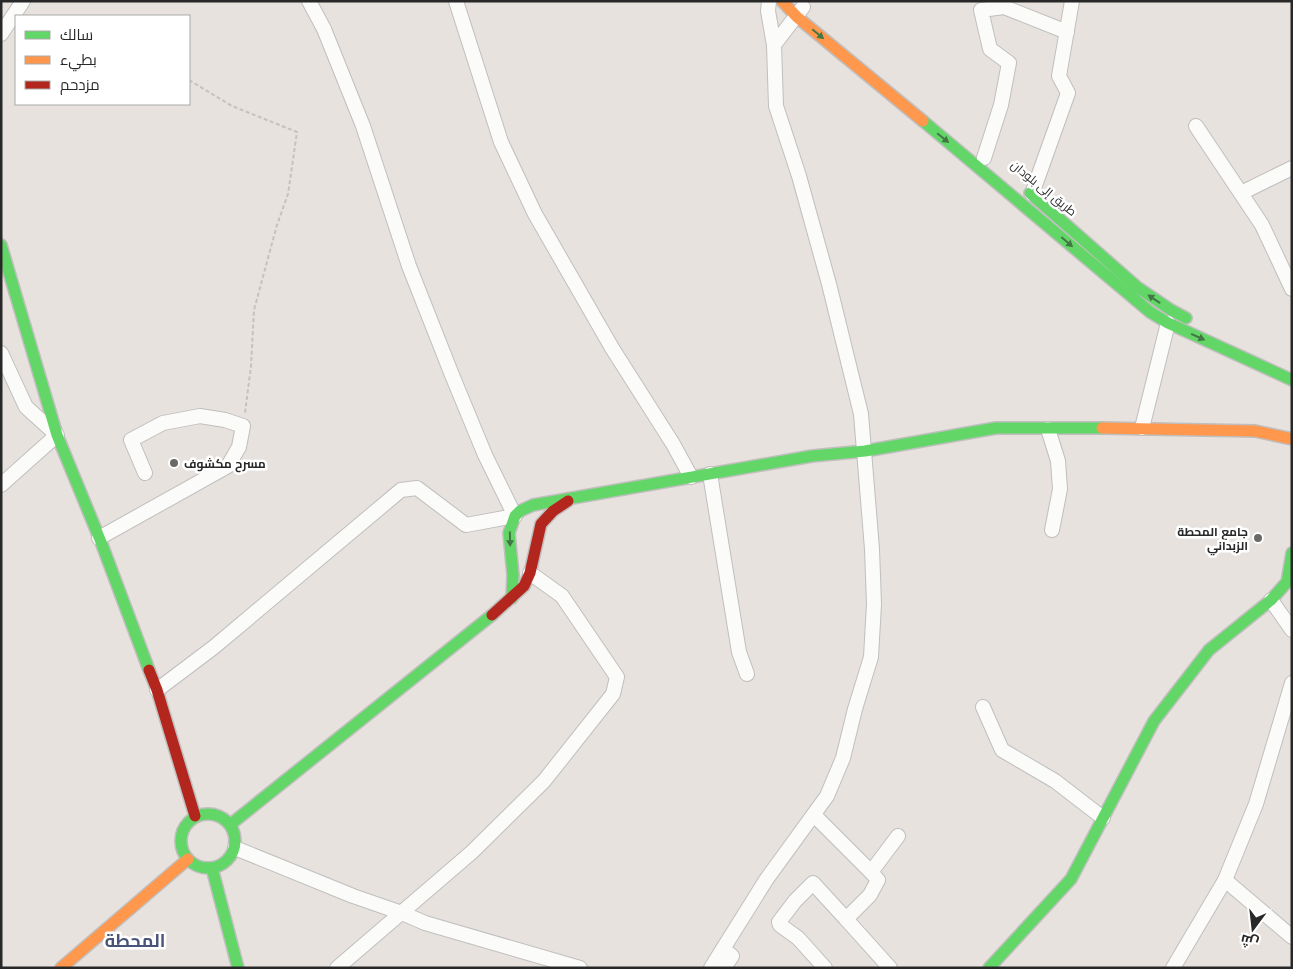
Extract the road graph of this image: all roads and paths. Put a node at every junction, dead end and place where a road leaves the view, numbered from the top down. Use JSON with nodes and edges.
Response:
{"nodes":[{"id":1,"x":23,"y":1,"type":"edge"},
{"id":2,"x":309,"y":1,"type":"edge"},
{"id":3,"x":456,"y":1,"type":"edge"},
{"id":4,"x":769,"y":1,"type":"edge"},
{"id":5,"x":782,"y":1,"type":"edge"},
{"id":6,"x":1072,"y":1,"type":"edge"},
{"id":7,"x":800,"y":8,"type":"edge"},
{"id":8,"x":1067,"y":32,"type":"junction"},
{"id":9,"x":1,"y":34,"type":"edge"},
{"id":10,"x":774,"y":45,"type":"junction"},
{"id":11,"x":190,"y":81,"type":"edge"},
{"id":12,"x":1196,"y":126,"type":"dead end"},
{"id":13,"x":984,"y":158,"type":"junction"},
{"id":14,"x":997,"y":168,"type":"dead end"},
{"id":15,"x":1292,"y":168,"type":"edge"},
{"id":16,"x":1018,"y":184,"type":"dead end"},
{"id":17,"x":1241,"y":193,"type":"junction"},
{"id":18,"x":1032,"y":194,"type":"junction"},
{"id":19,"x":1,"y":245,"type":"edge"},
{"id":20,"x":1292,"y":289,"type":"edge"},
{"id":21,"x":1168,"y":323,"type":"junction"},
{"id":22,"x":1239,"y":343,"type":"dead end"},
{"id":23,"x":1,"y":353,"type":"edge"},
{"id":24,"x":1292,"y":380,"type":"edge"},
{"id":25,"x":243,"y":426,"type":"junction"},
{"id":26,"x":1142,"y":428,"type":"junction"},
{"id":27,"x":1048,"y":430,"type":"junction"},
{"id":28,"x":57,"y":435,"type":"junction"},
{"id":29,"x":1292,"y":439,"type":"edge"},
{"id":30,"x":865,"y":451,"type":"junction"},
{"id":31,"x":145,"y":473,"type":"dead end"},
{"id":32,"x":710,"y":474,"type":"junction"},
{"id":33,"x":691,"y":476,"type":"junction"},
{"id":34,"x":1,"y":485,"type":"edge"},
{"id":35,"x":571,"y":499,"type":"junction"},
{"id":36,"x":515,"y":516,"type":"junction"},
{"id":37,"x":1052,"y":530,"type":"dead end"},
{"id":38,"x":100,"y":538,"type":"junction"},
{"id":39,"x":1292,"y":553,"type":"edge"},
{"id":40,"x":530,"y":573,"type":"junction"},
{"id":41,"x":512,"y":598,"type":"junction"},
{"id":42,"x":1271,"y":600,"type":"junction"},
{"id":43,"x":1292,"y":630,"type":"edge"},
{"id":44,"x":747,"y":674,"type":"dead end"},
{"id":45,"x":1292,"y":683,"type":"edge"},
{"id":46,"x":158,"y":690,"type":"junction"},
{"id":47,"x":982,"y":707,"type":"dead end"},
{"id":48,"x":814,"y":815,"type":"junction"},
{"id":49,"x":195,"y":816,"type":"junction"},
{"id":50,"x":1103,"y":818,"type":"junction"},
{"id":51,"x":231,"y":824,"type":"junction"},
{"id":52,"x":898,"y":836,"type":"dead end"},
{"id":53,"x":235,"y":848,"type":"junction"},
{"id":54,"x":188,"y":859,"type":"junction"},
{"id":55,"x":212,"y":868,"type":"junction"},
{"id":56,"x":871,"y":872,"type":"junction"},
{"id":57,"x":1226,"y":880,"type":"junction"},
{"id":58,"x":402,"y":913,"type":"junction"},
{"id":59,"x":846,"y":919,"type":"junction"},
{"id":60,"x":1292,"y":937,"type":"edge"},
{"id":61,"x":723,"y":950,"type":"junction"},
{"id":62,"x":61,"y":968,"type":"edge"},
{"id":63,"x":238,"y":968,"type":"edge"},
{"id":64,"x":337,"y":968,"type":"edge"},
{"id":65,"x":580,"y":968,"type":"edge"},
{"id":66,"x":711,"y":968,"type":"edge"},
{"id":67,"x":724,"y":968,"type":"edge"},
{"id":68,"x":825,"y":968,"type":"edge"},
{"id":69,"x":890,"y":968,"type":"edge"},
{"id":70,"x":989,"y":968,"type":"edge"},
{"id":71,"x":1172,"y":968,"type":"edge"}],
"edges":[{"from":1,"to":9,"type":"street"},
{"from":2,"to":36,"type":"street"},
{"from":3,"to":33,"type":"street"},
{"from":4,"to":10,"type":"street"},
{"from":5,"to":7,"type":"street"},
{"from":6,"to":8,"type":"street"},
{"from":7,"to":10,"type":"street"},
{"from":7,"to":13,"type":"street","name":"طريق إلى بلودان"},
{"from":7,"to":21,"type":"street","one_way":true},
{"from":8,"to":13,"type":"street"},
{"from":8,"to":18,"type":"street"},
{"from":10,"to":30,"type":"street"},
{"from":11,"to":25,"type":"path"},
{"from":12,"to":17,"type":"street"},
{"from":13,"to":14,"type":"street","name":"طريق إلى بلودان"},
{"from":15,"to":17,"type":"street"},
{"from":16,"to":18,"type":"street","name":"طريق إلى بلودان"},
{"from":17,"to":20,"type":"street"},
{"from":22,"to":18,"type":"street","name":"طريق إلى بلودان","one_way":true},
{"from":19,"to":28,"type":"street"},
{"from":21,"to":24,"type":"street","one_way":true},
{"from":21,"to":26,"type":"street"},
{"from":23,"to":28,"type":"street"},
{"from":25,"to":31,"type":"street"},
{"from":25,"to":38,"type":"street"},
{"from":26,"to":27,"type":"street"},
{"from":26,"to":29,"type":"street"},
{"from":27,"to":30,"type":"street"},
{"from":27,"to":37,"type":"street"},
{"from":28,"to":34,"type":"street"},
{"from":28,"to":38,"type":"street"},
{"from":30,"to":32,"type":"street"},
{"from":30,"to":48,"type":"street"},
{"from":32,"to":33,"type":"street"},
{"from":32,"to":44,"type":"street"},
{"from":33,"to":35,"type":"street"},
{"from":35,"to":36,"type":"street"},
{"from":35,"to":40,"type":"street"},
{"from":36,"to":41,"type":"street","one_way":true},
{"from":36,"to":46,"type":"street"},
{"from":38,"to":46,"type":"street"},
{"from":39,"to":42,"type":"street"},
{"from":40,"to":41,"type":"street"},
{"from":40,"to":58,"type":"street"},
{"from":41,"to":51,"type":"street"},
{"from":42,"to":43,"type":"street"},
{"from":42,"to":50,"type":"street"},
{"from":45,"to":57,"type":"street"},
{"from":46,"to":49,"type":"street"},
{"from":47,"to":50,"type":"street"},
{"from":48,"to":56,"type":"street"},
{"from":48,"to":61,"type":"street"},
{"from":49,"to":51,"type":"street"},
{"from":49,"to":54,"type":"street"},
{"from":50,"to":70,"type":"street"},
{"from":51,"to":53,"type":"street"},
{"from":52,"to":56,"type":"street"},
{"from":53,"to":55,"type":"street"},
{"from":53,"to":58,"type":"street"},
{"from":54,"to":55,"type":"street"},
{"from":54,"to":62,"type":"street"},
{"from":55,"to":63,"type":"street"},
{"from":56,"to":59,"type":"street"},
{"from":57,"to":60,"type":"street"},
{"from":57,"to":71,"type":"street"},
{"from":58,"to":64,"type":"street"},
{"from":58,"to":65,"type":"street"},
{"from":59,"to":68,"type":"street"},
{"from":59,"to":69,"type":"street"},
{"from":61,"to":66,"type":"street"},
{"from":61,"to":67,"type":"street"}]}
